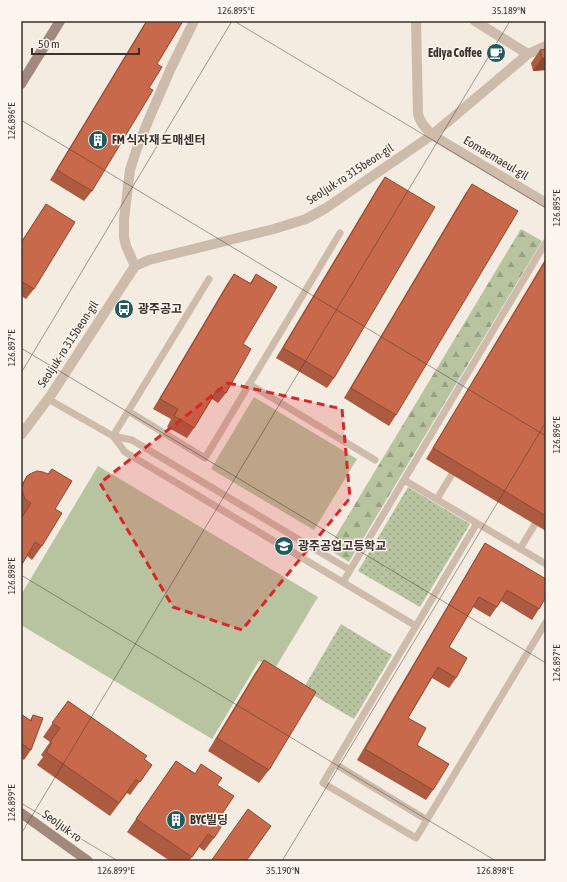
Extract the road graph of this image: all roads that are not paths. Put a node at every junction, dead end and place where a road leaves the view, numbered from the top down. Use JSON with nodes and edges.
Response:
{"nodes":[{"id":1,"x":60,"y":21,"type":"edge"},
{"id":2,"x":194,"y":21,"type":"edge"},
{"id":3,"x":416,"y":21,"type":"edge"},
{"id":4,"x":475,"y":21,"type":"edge"},
{"id":5,"x":546,"y":46,"type":"edge"},
{"id":6,"x":528,"y":54,"type":"junction"},
{"id":7,"x":21,"y":84,"type":"edge"},
{"id":8,"x":432,"y":135,"type":"junction"},
{"id":9,"x":546,"y":203,"type":"edge"},
{"id":10,"x":340,"y":232,"type":"dead end"},
{"id":11,"x":546,"y":242,"type":"edge"},
{"id":12,"x":135,"y":266,"type":"junction"},
{"id":13,"x":209,"y":279,"type":"dead end"},
{"id":14,"x":249,"y":384,"type":"junction"},
{"id":15,"x":48,"y":399,"type":"junction"},
{"id":16,"x":128,"y":412,"type":"junction"},
{"id":17,"x":21,"y":435,"type":"edge"},
{"id":18,"x":113,"y":436,"type":"junction"},
{"id":19,"x":375,"y":460,"type":"dead end"},
{"id":20,"x":452,"y":474,"type":"dead end"},
{"id":21,"x":404,"y":480,"type":"junction"},
{"id":22,"x":437,"y":499,"type":"junction"},
{"id":23,"x":477,"y":523,"type":"junction"},
{"id":24,"x":535,"y":524,"type":"dead end"},
{"id":25,"x":520,"y":549,"type":"junction"},
{"id":26,"x":546,"y":564,"type":"edge"},
{"id":27,"x":350,"y":570,"type":"junction"},
{"id":28,"x":342,"y":582,"type":"junction"},
{"id":29,"x":546,"y":622,"type":"edge"},
{"id":30,"x":416,"y":626,"type":"junction"},
{"id":31,"x":335,"y":764,"type":"junction"},
{"id":32,"x":21,"y":813,"type":"edge"},
{"id":33,"x":427,"y":820,"type":"junction"},
{"id":34,"x":88,"y":861,"type":"edge"}],
"edges":[{"from":1,"to":7,"type":"main road"},
{"from":2,"to":12,"type":"street"},
{"from":3,"to":8,"type":"street"},
{"from":4,"to":6,"type":"street"},
{"from":5,"to":6,"type":"street","name":"Seoljuk-ro 315beon-gil"},
{"from":6,"to":8,"type":"street","name":"Seoljuk-ro 315beon-gil"},
{"from":8,"to":9,"type":"street","name":"Eomaemaeul-gil"},
{"from":8,"to":12,"type":"street","name":"Seoljuk-ro 315beon-gil"},
{"from":10,"to":14,"type":"lane"},
{"from":11,"to":21,"type":"lane"},
{"from":12,"to":15,"type":"street","name":"Seoljuk-ro 315beon-gil"},
{"from":13,"to":16,"type":"lane"},
{"from":14,"to":16,"type":"lane"},
{"from":14,"to":19,"type":"lane"},
{"from":15,"to":17,"type":"street","name":"Seoljuk-ro 315beon-gil"},
{"from":15,"to":18,"type":"lane"},
{"from":16,"to":18,"type":"lane"},
{"from":18,"to":27,"type":"lane"},
{"from":18,"to":28,"type":"lane"},
{"from":20,"to":22,"type":"lane"},
{"from":21,"to":22,"type":"lane"},
{"from":21,"to":27,"type":"lane"},
{"from":22,"to":23,"type":"lane"},
{"from":23,"to":25,"type":"lane"},
{"from":23,"to":30,"type":"lane"},
{"from":24,"to":25,"type":"lane"},
{"from":25,"to":26,"type":"lane"},
{"from":27,"to":28,"type":"lane"},
{"from":28,"to":30,"type":"lane"},
{"from":29,"to":33,"type":"lane"},
{"from":30,"to":31,"type":"lane"},
{"from":31,"to":33,"type":"lane"},
{"from":31,"to":33,"type":"lane"},
{"from":32,"to":34,"type":"main road","name":"Seoljuk-ro"}]}
